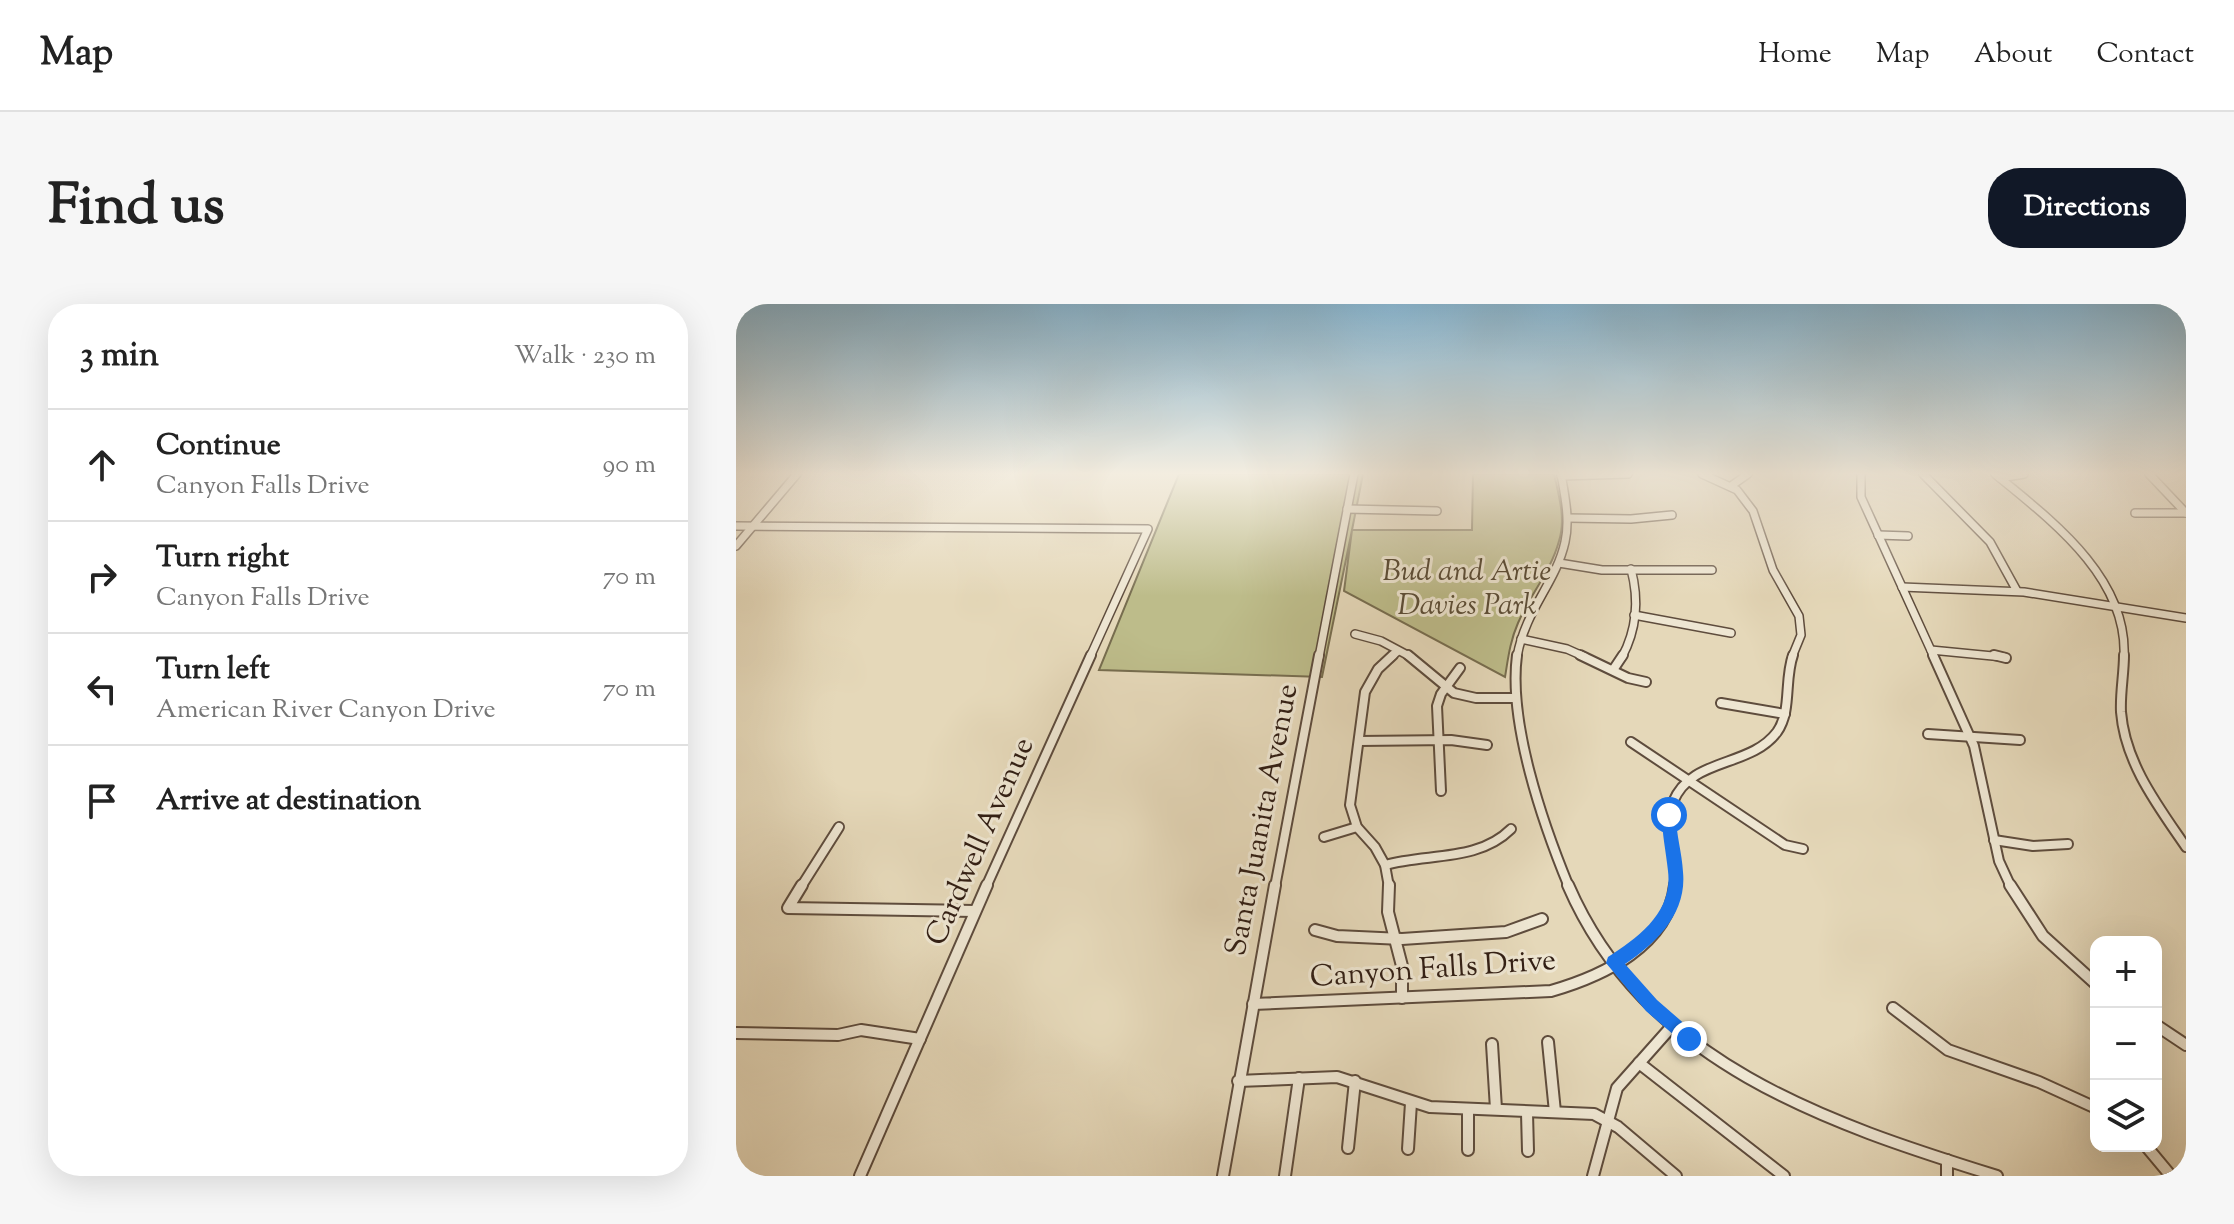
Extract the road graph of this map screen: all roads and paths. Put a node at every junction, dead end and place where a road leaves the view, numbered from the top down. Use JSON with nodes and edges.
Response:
{"nodes":[{"id":1,"x":763,"y":515,"type":"edge"},
{"id":2,"x":1346,"y":515,"type":"edge"},
{"id":3,"x":1567,"y":515,"type":"edge"},
{"id":4,"x":1672,"y":515,"type":"dead end"},
{"id":5,"x":1755,"y":515,"type":"edge"},
{"id":6,"x":1869,"y":515,"type":"edge"},
{"id":7,"x":1965,"y":515,"type":"edge"},
{"id":8,"x":2042,"y":515,"type":"edge"},
{"id":9,"x":1568,"y":518,"type":"junction"},
{"id":10,"x":736,"y":526,"type":"edge"},
{"id":11,"x":753,"y":526,"type":"junction"},
{"id":12,"x":1878,"y":535,"type":"junction"},
{"id":13,"x":1908,"y":536,"type":"dead end"},
{"id":14,"x":736,"y":546,"type":"edge"},
{"id":15,"x":1559,"y":563,"type":"junction"},
{"id":16,"x":1631,"y":569,"type":"junction"},
{"id":17,"x":1712,"y":570,"type":"dead end"},
{"id":18,"x":1902,"y":587,"type":"junction"},
{"id":19,"x":2017,"y":591,"type":"junction"},
{"id":20,"x":2115,"y":606,"type":"junction"},
{"id":21,"x":1634,"y":615,"type":"junction"},
{"id":22,"x":2186,"y":618,"type":"edge"},
{"id":23,"x":1731,"y":633,"type":"dead end"},
{"id":24,"x":1355,"y":634,"type":"dead end"},
{"id":25,"x":1521,"y":639,"type":"junction"},
{"id":26,"x":1931,"y":650,"type":"junction"},
{"id":27,"x":1398,"y":651,"type":"junction"},
{"id":28,"x":2006,"y":658,"type":"dead end"},
{"id":29,"x":1460,"y":668,"type":"dead end"},
{"id":30,"x":1613,"y":670,"type":"junction"},
{"id":31,"x":1646,"y":682,"type":"dead end"},
{"id":32,"x":1445,"y":689,"type":"junction"},
{"id":33,"x":1515,"y":698,"type":"junction"},
{"id":34,"x":1721,"y":703,"type":"dead end"},
{"id":35,"x":1785,"y":714,"type":"junction"},
{"id":36,"x":1928,"y":734,"type":"dead end"},
{"id":37,"x":1971,"y":738,"type":"junction"},
{"id":38,"x":2020,"y":740,"type":"dead end"},
{"id":39,"x":1359,"y":741,"type":"junction"},
{"id":40,"x":1437,"y":741,"type":"junction"},
{"id":41,"x":1631,"y":742,"type":"dead end"},
{"id":42,"x":1487,"y":745,"type":"dead end"},
{"id":43,"x":1686,"y":782,"type":"junction"},
{"id":44,"x":1441,"y":791,"type":"dead end"},
{"id":45,"x":839,"y":827,"type":"dead end"},
{"id":46,"x":1357,"y":827,"type":"junction"},
{"id":47,"x":1511,"y":829,"type":"dead end"},
{"id":48,"x":1324,"y":837,"type":"dead end"},
{"id":49,"x":1994,"y":840,"type":"junction"},
{"id":50,"x":2068,"y":844,"type":"dead end"},
{"id":51,"x":2186,"y":847,"type":"edge"},
{"id":52,"x":1803,"y":849,"type":"dead end"},
{"id":53,"x":1385,"y":865,"type":"junction"},
{"id":54,"x":975,"y":911,"type":"junction"},
{"id":55,"x":1542,"y":919,"type":"dead end"},
{"id":56,"x":1315,"y":930,"type":"dead end"},
{"id":57,"x":1396,"y":937,"type":"junction"},
{"id":58,"x":1614,"y":963,"type":"junction"},
{"id":59,"x":2090,"y":978,"type":"edge"},
{"id":60,"x":1402,"y":998,"type":"junction"},
{"id":61,"x":1253,"y":1004,"type":"junction"},
{"id":62,"x":1893,"y":1008,"type":"dead end"},
{"id":63,"x":1673,"y":1025,"type":"junction"},
{"id":64,"x":2162,"y":1029,"type":"edge"},
{"id":65,"x":736,"y":1033,"type":"edge"},
{"id":66,"x":920,"y":1039,"type":"junction"},
{"id":67,"x":1548,"y":1042,"type":"dead end"},
{"id":68,"x":1492,"y":1044,"type":"dead end"},
{"id":69,"x":2186,"y":1045,"type":"edge"},
{"id":70,"x":1639,"y":1063,"type":"junction"},
{"id":71,"x":1299,"y":1078,"type":"junction"},
{"id":72,"x":1238,"y":1081,"type":"junction"},
{"id":73,"x":1355,"y":1081,"type":"junction"},
{"id":74,"x":1411,"y":1103,"type":"junction"},
{"id":75,"x":2090,"y":1105,"type":"edge"},
{"id":76,"x":1496,"y":1109,"type":"junction"},
{"id":77,"x":1468,"y":1110,"type":"junction"},
{"id":78,"x":1555,"y":1112,"type":"junction"},
{"id":79,"x":1527,"y":1113,"type":"junction"},
{"id":80,"x":1607,"y":1119,"type":"junction"},
{"id":81,"x":1348,"y":1148,"type":"dead end"},
{"id":82,"x":1408,"y":1149,"type":"dead end"},
{"id":83,"x":1468,"y":1150,"type":"dead end"},
{"id":84,"x":1528,"y":1151,"type":"dead end"},
{"id":85,"x":2151,"y":1152,"type":"edge"},
{"id":86,"x":1947,"y":1160,"type":"junction"},
{"id":87,"x":860,"y":1176,"type":"edge"},
{"id":88,"x":1223,"y":1176,"type":"edge"},
{"id":89,"x":1285,"y":1176,"type":"edge"},
{"id":90,"x":1593,"y":1176,"type":"edge"},
{"id":91,"x":1676,"y":1176,"type":"edge"},
{"id":92,"x":1784,"y":1176,"type":"edge"},
{"id":93,"x":1947,"y":1176,"type":"edge"},
{"id":94,"x":1997,"y":1176,"type":"edge"},
{"id":95,"x":2171,"y":1176,"type":"edge"}],
"edges":[{"from":1,"to":11,"type":"street"},
{"from":2,"to":61,"type":"street","name":"Santa Juanita Avenue"},
{"from":3,"to":9,"type":"street"},
{"from":4,"to":9,"type":"street"},
{"from":5,"to":35,"type":"street"},
{"from":6,"to":12,"type":"street"},
{"from":7,"to":19,"type":"street"},
{"from":8,"to":20,"type":"street"},
{"from":9,"to":15,"type":"street"},
{"from":10,"to":11,"type":"street"},
{"from":11,"to":14,"type":"street"},
{"from":11,"to":54,"type":"street","name":"Cardwell Avenue"},
{"from":12,"to":13,"type":"street"},
{"from":12,"to":18,"type":"street"},
{"from":15,"to":16,"type":"street"},
{"from":15,"to":25,"type":"street"},
{"from":16,"to":17,"type":"street"},
{"from":16,"to":21,"type":"street"},
{"from":18,"to":19,"type":"street"},
{"from":18,"to":26,"type":"street"},
{"from":19,"to":20,"type":"street"},
{"from":20,"to":22,"type":"street"},
{"from":20,"to":51,"type":"street"},
{"from":21,"to":23,"type":"street"},
{"from":21,"to":30,"type":"street"},
{"from":24,"to":27,"type":"street"},
{"from":25,"to":30,"type":"street"},
{"from":25,"to":33,"type":"street"},
{"from":26,"to":28,"type":"street"},
{"from":26,"to":37,"type":"street"},
{"from":27,"to":32,"type":"street"},
{"from":27,"to":39,"type":"street"},
{"from":29,"to":32,"type":"street"},
{"from":30,"to":31,"type":"street"},
{"from":32,"to":33,"type":"street"},
{"from":32,"to":40,"type":"street"},
{"from":33,"to":58,"type":"street"},
{"from":34,"to":35,"type":"street"},
{"from":35,"to":43,"type":"street"},
{"from":36,"to":37,"type":"street"},
{"from":37,"to":38,"type":"street"},
{"from":37,"to":49,"type":"street"},
{"from":39,"to":40,"type":"street"},
{"from":39,"to":46,"type":"street"},
{"from":40,"to":42,"type":"street"},
{"from":40,"to":44,"type":"street"},
{"from":41,"to":43,"type":"street"},
{"from":43,"to":52,"type":"street"},
{"from":43,"to":58,"type":"street","name":"Canyon Falls Drive"},
{"from":45,"to":54,"type":"street"},
{"from":46,"to":48,"type":"street"},
{"from":46,"to":53,"type":"street"},
{"from":47,"to":53,"type":"street"},
{"from":49,"to":50,"type":"street"},
{"from":49,"to":59,"type":"street"},
{"from":53,"to":57,"type":"street"},
{"from":54,"to":66,"type":"street","name":"Cardwell Avenue"},
{"from":55,"to":57,"type":"street"},
{"from":56,"to":57,"type":"street"},
{"from":57,"to":60,"type":"street"},
{"from":58,"to":60,"type":"street","name":"Canyon Falls Drive"},
{"from":58,"to":63,"type":"street"},
{"from":60,"to":61,"type":"street","name":"Canyon Falls Drive"},
{"from":61,"to":72,"type":"street","name":"Santa Juanita Avenue"},
{"from":62,"to":75,"type":"street"},
{"from":63,"to":70,"type":"street"},
{"from":63,"to":86,"type":"street"},
{"from":64,"to":69,"type":"street"},
{"from":65,"to":66,"type":"street"},
{"from":66,"to":87,"type":"street","name":"Cardwell Avenue"},
{"from":67,"to":78,"type":"street"},
{"from":68,"to":76,"type":"street"},
{"from":70,"to":80,"type":"street"},
{"from":70,"to":92,"type":"street"},
{"from":71,"to":72,"type":"street"},
{"from":71,"to":73,"type":"street"},
{"from":71,"to":89,"type":"street"},
{"from":72,"to":88,"type":"street","name":"Santa Juanita Avenue"},
{"from":73,"to":74,"type":"street"},
{"from":73,"to":81,"type":"street"},
{"from":74,"to":77,"type":"street"},
{"from":74,"to":82,"type":"street"},
{"from":76,"to":77,"type":"street"},
{"from":76,"to":79,"type":"street"},
{"from":77,"to":83,"type":"street"},
{"from":78,"to":79,"type":"street"},
{"from":78,"to":80,"type":"street"},
{"from":79,"to":84,"type":"street"},
{"from":80,"to":90,"type":"street"},
{"from":80,"to":91,"type":"street"},
{"from":85,"to":95,"type":"street"},
{"from":86,"to":93,"type":"street"},
{"from":86,"to":94,"type":"street"}]}
